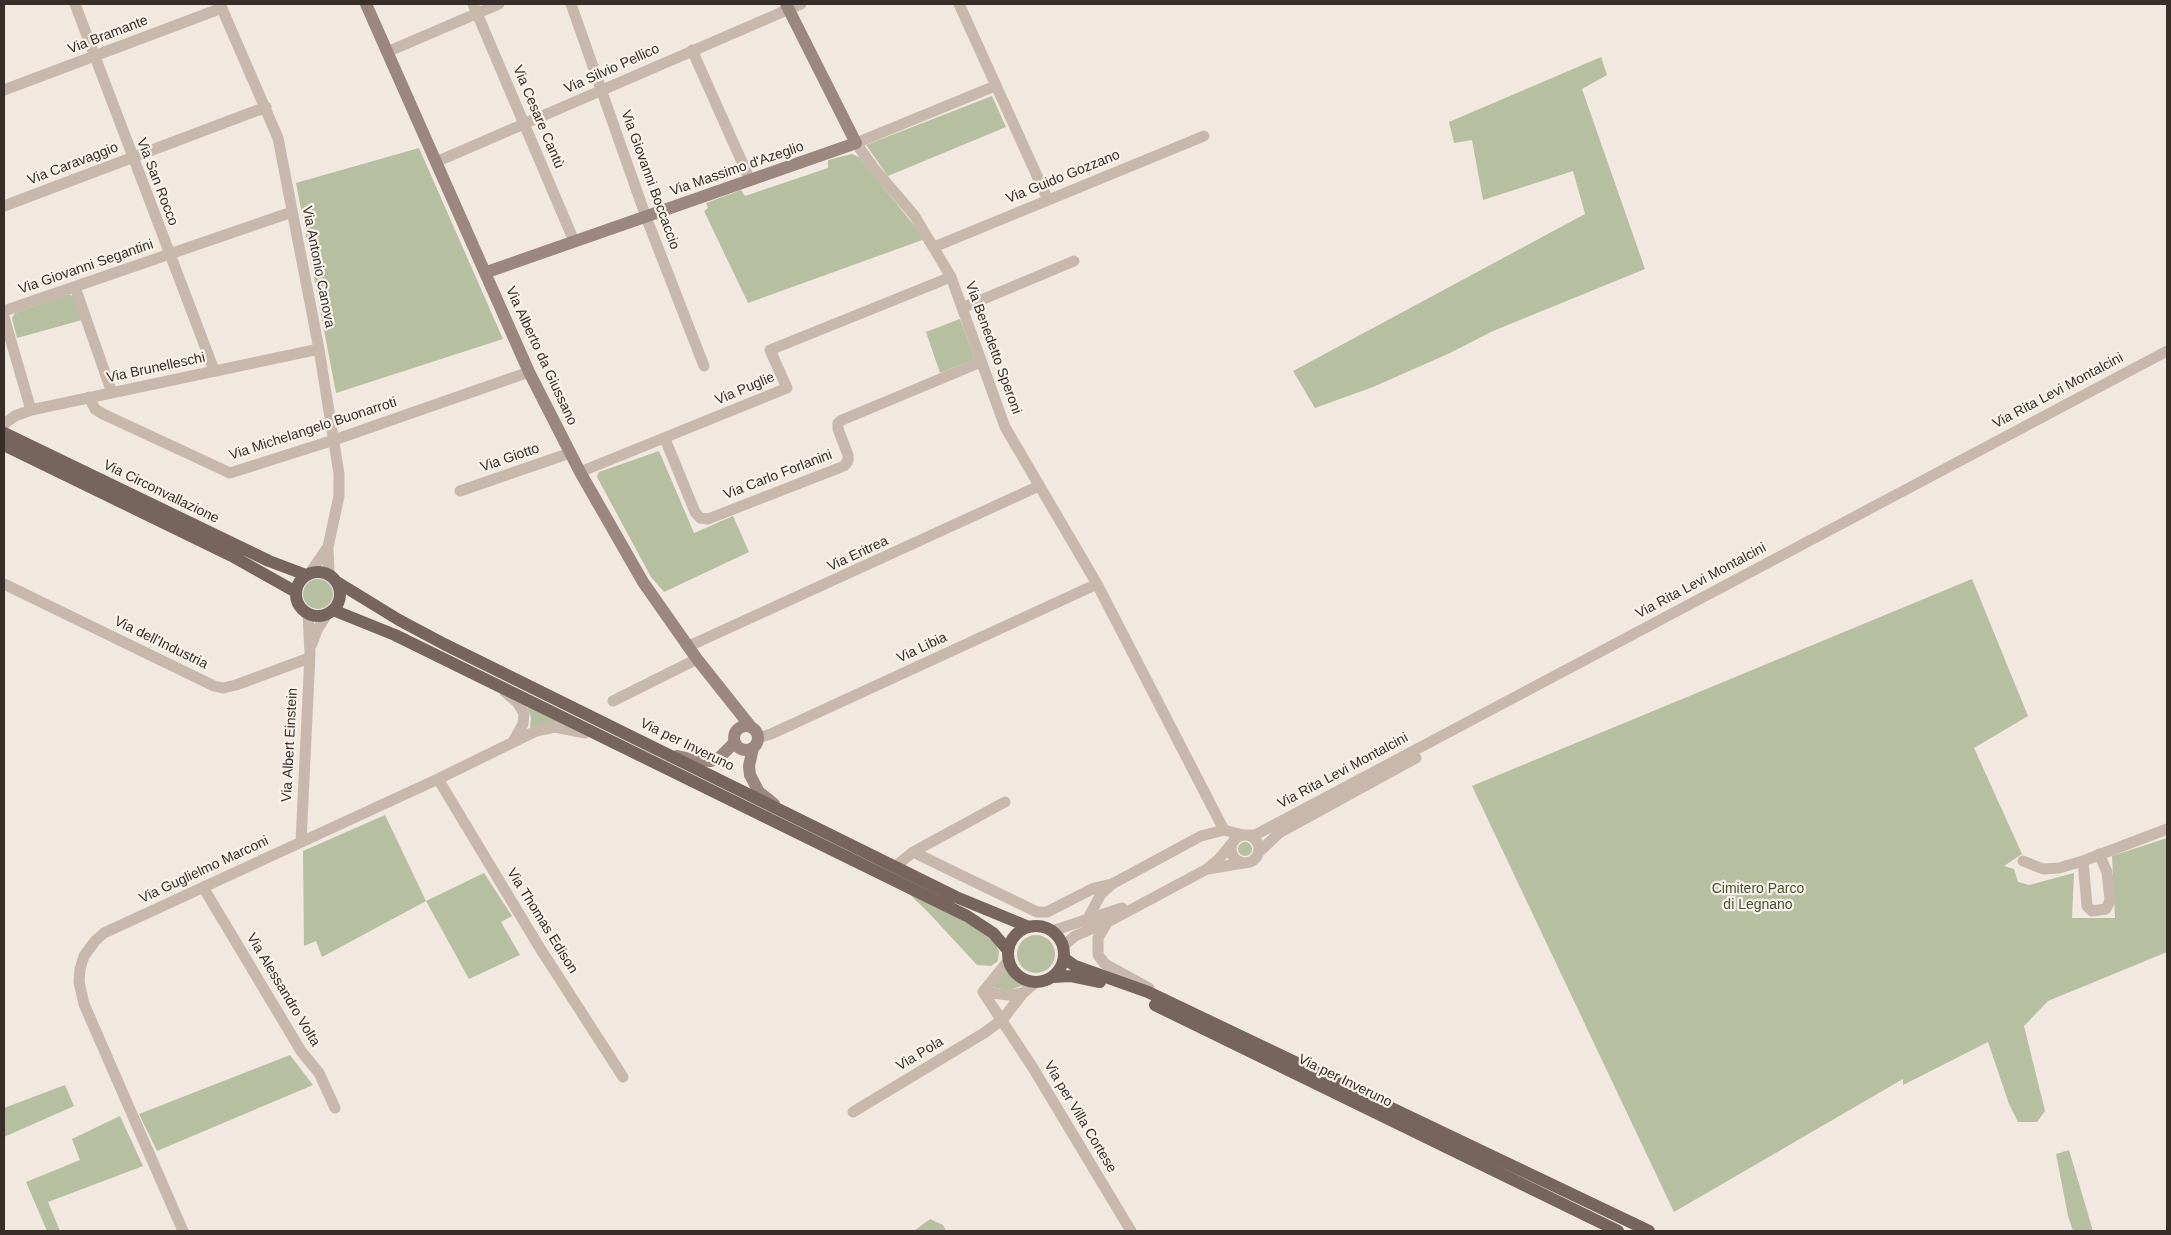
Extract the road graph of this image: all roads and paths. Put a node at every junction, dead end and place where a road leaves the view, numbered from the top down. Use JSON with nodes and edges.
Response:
{"nodes":[{"id":1,"x":75,"y":4,"type":"edge"},
{"id":2,"x":366,"y":4,"type":"edge"},
{"id":3,"x":499,"y":4,"type":"edge"},
{"id":4,"x":570,"y":4,"type":"edge"},
{"id":5,"x":959,"y":4,"type":"edge"},
{"id":6,"x":792,"y":5,"type":"edge"},
{"id":7,"x":221,"y":6,"type":"edge"},
{"id":8,"x":475,"y":8,"type":"edge"},
{"id":9,"x":692,"y":50,"type":"junction"},
{"id":10,"x":387,"y":52,"type":"junction"},
{"id":11,"x":95,"y":56,"type":"junction"},
{"id":12,"x":995,"y":86,"type":"junction"},
{"id":13,"x":4,"y":90,"type":"edge"},
{"id":14,"x":601,"y":90,"type":"junction"},
{"id":15,"x":266,"y":107,"type":"junction"},
{"id":16,"x":525,"y":124,"type":"junction"},
{"id":17,"x":1204,"y":136,"type":"dead end"},
{"id":18,"x":856,"y":143,"type":"junction"},
{"id":19,"x":132,"y":158,"type":"junction"},
{"id":20,"x":436,"y":162,"type":"junction"},
{"id":21,"x":750,"y":180,"type":"junction"},
{"id":22,"x":1048,"y":200,"type":"junction"},
{"id":23,"x":4,"y":206,"type":"edge"},
{"id":24,"x":292,"y":212,"type":"junction"},
{"id":25,"x":646,"y":217,"type":"junction"},
{"id":26,"x":574,"y":242,"type":"junction"},
{"id":27,"x":934,"y":247,"type":"junction"},
{"id":28,"x":169,"y":254,"type":"junction"},
{"id":29,"x":1074,"y":261,"type":"dead end"},
{"id":30,"x":487,"y":272,"type":"junction"},
{"id":31,"x":951,"y":277,"type":"junction"},
{"id":32,"x":75,"y":287,"type":"junction"},
{"id":33,"x":962,"y":308,"type":"junction"},
{"id":34,"x":4,"y":311,"type":"edge"},
{"id":35,"x":4,"y":317,"type":"edge"},
{"id":36,"x":318,"y":349,"type":"junction"},
{"id":37,"x":2167,"y":351,"type":"edge"},
{"id":38,"x":2167,"y":359,"type":"edge"},
{"id":39,"x":981,"y":362,"type":"junction"},
{"id":40,"x":704,"y":366,"type":"dead end"},
{"id":41,"x":214,"y":370,"type":"junction"},
{"id":42,"x":529,"y":372,"type":"junction"},
{"id":43,"x":112,"y":393,"type":"junction"},
{"id":44,"x":89,"y":397,"type":"junction"},
{"id":45,"x":31,"y":410,"type":"junction"},
{"id":46,"x":4,"y":424,"type":"edge"},
{"id":47,"x":4,"y":433,"type":"edge"},
{"id":48,"x":665,"y":438,"type":"junction"},
{"id":49,"x":334,"y":440,"type":"junction"},
{"id":50,"x":4,"y":444,"type":"edge"},
{"id":51,"x":570,"y":453,"type":"junction"},
{"id":52,"x":580,"y":472,"type":"junction"},
{"id":53,"x":1039,"y":486,"type":"junction"},
{"id":54,"x":460,"y":491,"type":"dead end"},
{"id":55,"x":328,"y":546,"type":"junction"},
{"id":56,"x":308,"y":574,"type":"junction"},
{"id":57,"x":333,"y":578,"type":"junction"},
{"id":58,"x":4,"y":584,"type":"edge"},
{"id":59,"x":1097,"y":584,"type":"junction"},
{"id":60,"x":296,"y":592,"type":"junction"},
{"id":61,"x":330,"y":612,"type":"junction"},
{"id":62,"x":308,"y":613,"type":"junction"},
{"id":63,"x":688,"y":646,"type":"junction"},
{"id":64,"x":310,"y":654,"type":"junction"},
{"id":65,"x":697,"y":659,"type":"junction"},
{"id":66,"x":497,"y":685,"type":"junction"},
{"id":67,"x":729,"y":700,"type":"junction"},
{"id":68,"x":613,"y":701,"type":"dead end"},
{"id":69,"x":735,"y":736,"type":"junction"},
{"id":70,"x":754,"y":737,"type":"junction"},
{"id":71,"x":513,"y":742,"type":"junction"},
{"id":72,"x":618,"y":745,"type":"junction"},
{"id":73,"x":668,"y":753,"type":"junction"},
{"id":74,"x":438,"y":779,"type":"junction"},
{"id":75,"x":1005,"y":802,"type":"dead end"},
{"id":76,"x":778,"y":807,"type":"junction"},
{"id":77,"x":2167,"y":829,"type":"edge"},
{"id":78,"x":1224,"y":830,"type":"junction"},
{"id":79,"x":1245,"y":835,"type":"junction"},
{"id":80,"x":301,"y":842,"type":"junction"},
{"id":81,"x":1233,"y":842,"type":"junction"},
{"id":82,"x":913,"y":852,"type":"junction"},
{"id":83,"x":1259,"y":852,"type":"junction"},
{"id":84,"x":2100,"y":854,"type":"junction"},
{"id":85,"x":2023,"y":861,"type":"dead end"},
{"id":86,"x":2083,"y":861,"type":"junction"},
{"id":87,"x":1243,"y":863,"type":"junction"},
{"id":88,"x":896,"y":866,"type":"junction"},
{"id":89,"x":1207,"y":869,"type":"junction"},
{"id":90,"x":1112,"y":884,"type":"junction"},
{"id":91,"x":203,"y":887,"type":"junction"},
{"id":92,"x":1073,"y":898,"type":"junction"},
{"id":93,"x":1147,"y":900,"type":"junction"},
{"id":94,"x":1089,"y":916,"type":"junction"},
{"id":95,"x":1108,"y":922,"type":"junction"},
{"id":96,"x":1028,"y":927,"type":"junction"},
{"id":97,"x":1052,"y":931,"type":"junction"},
{"id":98,"x":1063,"y":952,"type":"junction"},
{"id":99,"x":1008,"y":955,"type":"junction"},
{"id":100,"x":1053,"y":977,"type":"junction"},
{"id":101,"x":1036,"y":983,"type":"junction"},
{"id":102,"x":983,"y":992,"type":"junction"},
{"id":103,"x":1023,"y":993,"type":"junction"},
{"id":104,"x":1173,"y":1004,"type":"junction"},
{"id":105,"x":1002,"y":1020,"type":"junction"},
{"id":106,"x":623,"y":1077,"type":"dead end"},
{"id":107,"x":336,"y":1108,"type":"dead end"},
{"id":108,"x":853,"y":1112,"type":"dead end"},
{"id":109,"x":1496,"y":1172,"type":"junction"},
{"id":110,"x":182,"y":1231,"type":"edge"},
{"id":111,"x":1130,"y":1231,"type":"edge"},
{"id":112,"x":1607,"y":1231,"type":"edge"},
{"id":113,"x":1618,"y":1231,"type":"edge"},
{"id":114,"x":1649,"y":1231,"type":"edge"}],
"edges":[{"from":1,"to":11,"type":"street","name":"Via San Rocco"},
{"from":2,"to":10,"type":"street","name":"Via Alberto da Giussano"},
{"from":3,"to":8,"type":"street"},
{"from":4,"to":14,"type":"street","name":"Via Giovanni Boccaccio"},
{"from":5,"to":12,"type":"street"},
{"from":6,"to":9,"type":"street","name":"Via Silvio Pellico"},
{"from":6,"to":18,"type":"street","name":"Via Benedetto Speroni"},
{"from":7,"to":11,"type":"street","name":"Via Bramante"},
{"from":7,"to":15,"type":"street","name":"Via Antonio Canova"},
{"from":8,"to":10,"type":"street"},
{"from":8,"to":16,"type":"street","name":"Via Cesare Cantù"},
{"from":9,"to":14,"type":"street","name":"Via Silvio Pellico"},
{"from":9,"to":21,"type":"street"},
{"from":10,"to":20,"type":"street","name":"Via Alberto da Giussano"},
{"from":11,"to":13,"type":"street","name":"Via Bramante"},
{"from":11,"to":19,"type":"street","name":"Via San Rocco"},
{"from":12,"to":18,"type":"street","name":"Via Massimo d'Azeglio"},
{"from":12,"to":22,"type":"street"},
{"from":14,"to":16,"type":"street","name":"Via Silvio Pellico"},
{"from":14,"to":25,"type":"street","name":"Via Giovanni Boccaccio"},
{"from":15,"to":19,"type":"street","name":"Via Caravaggio"},
{"from":15,"to":24,"type":"street","name":"Via Antonio Canova"},
{"from":16,"to":20,"type":"street","name":"Via Silvio Pellico"},
{"from":16,"to":26,"type":"street","name":"Via Cesare Cantù"},
{"from":17,"to":22,"type":"street","name":"Via Guido Gozzano"},
{"from":18,"to":21,"type":"street","name":"Via Massimo d'Azeglio"},
{"from":18,"to":27,"type":"street","name":"Via Benedetto Speroni"},
{"from":19,"to":23,"type":"street","name":"Via Caravaggio"},
{"from":19,"to":28,"type":"street","name":"Via San Rocco"},
{"from":20,"to":30,"type":"street","name":"Via Alberto da Giussano"},
{"from":21,"to":25,"type":"street","name":"Via Massimo d'Azeglio"},
{"from":22,"to":27,"type":"street","name":"Via Guido Gozzano"},
{"from":24,"to":28,"type":"street","name":"Via Giovanni Segantini"},
{"from":24,"to":36,"type":"street","name":"Via Antonio Canova"},
{"from":25,"to":26,"type":"street","name":"Via Massimo d'Azeglio"},
{"from":25,"to":40,"type":"street","name":"Via Giovanni Boccaccio"},
{"from":26,"to":30,"type":"street","name":"Via Massimo d'Azeglio"},
{"from":27,"to":31,"type":"street","name":"Via Benedetto Speroni"},
{"from":28,"to":32,"type":"street","name":"Via Giovanni Segantini"},
{"from":28,"to":41,"type":"street","name":"Via San Rocco"},
{"from":29,"to":33,"type":"street"},
{"from":30,"to":42,"type":"street","name":"Via Alberto da Giussano"},
{"from":31,"to":33,"type":"street","name":"Via Benedetto Speroni"},
{"from":31,"to":48,"type":"street","name":"Via Puglie"},
{"from":32,"to":34,"type":"street","name":"Via Giovanni Segantini"},
{"from":32,"to":43,"type":"street"},
{"from":33,"to":39,"type":"street","name":"Via Benedetto Speroni"},
{"from":35,"to":45,"type":"street"},
{"from":36,"to":41,"type":"street","name":"Via Brunelleschi"},
{"from":36,"to":49,"type":"street","name":"Via Antonio Canova"},
{"from":37,"to":79,"type":"street","name":"Via Rita Levi Montalcini"},
{"from":38,"to":83,"type":"street","name":"Via Rita Levi Montalcini"},
{"from":39,"to":48,"type":"street","name":"Via Carlo Forlanini"},
{"from":39,"to":53,"type":"street","name":"Via Benedetto Speroni"},
{"from":41,"to":43,"type":"street","name":"Via Brunelleschi"},
{"from":42,"to":49,"type":"street","name":"Via Michelangelo Buonarroti"},
{"from":42,"to":51,"type":"street","name":"Via Alberto da Giussano"},
{"from":43,"to":44,"type":"street","name":"Via Brunelleschi"},
{"from":44,"to":45,"type":"street","name":"Via Brunelleschi"},
{"from":44,"to":49,"type":"street","name":"Via Michelangelo Buonarroti"},
{"from":45,"to":46,"type":"street","name":"Via Brunelleschi"},
{"from":47,"to":56,"type":"main road","name":"Via Circonvallazione"},
{"from":48,"to":52,"type":"street","name":"Via Puglie"},
{"from":49,"to":55,"type":"street","name":"Via Antonio Canova"},
{"from":50,"to":60,"type":"main road","name":"Via Circonvallazione"},
{"from":51,"to":52,"type":"street","name":"Via Alberto da Giussano"},
{"from":51,"to":54,"type":"street","name":"Via Giotto"},
{"from":52,"to":63,"type":"street","name":"Via Alberto da Giussano"},
{"from":53,"to":59,"type":"street","name":"Via Benedetto Speroni"},
{"from":53,"to":63,"type":"street","name":"Via Eritrea"},
{"from":55,"to":56,"type":"street","name":"Via Antonio Canova"},
{"from":55,"to":57,"type":"street","name":"Via Antonio Canova"},
{"from":56,"to":57,"type":"main road"},
{"from":56,"to":60,"type":"main road"},
{"from":57,"to":61,"type":"main road"},
{"from":57,"to":73,"type":"main road","name":"Via per Inveruno"},
{"from":58,"to":64,"type":"street","name":"Via dell'Industria"},
{"from":59,"to":70,"type":"street","name":"Via Libia"},
{"from":59,"to":78,"type":"street","name":"Via Benedetto Speroni"},
{"from":60,"to":62,"type":"main road"},
{"from":61,"to":62,"type":"main road"},
{"from":61,"to":64,"type":"street","name":"Via Albert Einstein"},
{"from":61,"to":66,"type":"main road"},
{"from":62,"to":64,"type":"street","name":"Via Albert Einstein"},
{"from":63,"to":65,"type":"street","name":"Via Alberto da Giussano"},
{"from":64,"to":80,"type":"street","name":"Via Albert Einstein"},
{"from":65,"to":67,"type":"street","name":"Via Alberto da Giussano"},
{"from":65,"to":68,"type":"street"},
{"from":66,"to":71,"type":"street"},
{"from":66,"to":72,"type":"main road"},
{"from":67,"to":69,"type":"street","name":"Via Alberto da Giussano"},
{"from":67,"to":70,"type":"street","name":"Via Alberto da Giussano"},
{"from":69,"to":70,"type":"street"},
{"from":69,"to":70,"type":"street"},
{"from":69,"to":73,"type":"street"},
{"from":70,"to":76,"type":"street"},
{"from":71,"to":72,"type":"street","name":"Via Guglielmo Marconi"},
{"from":71,"to":74,"type":"street","name":"Via Guglielmo Marconi"},
{"from":72,"to":99,"type":"main road"},
{"from":73,"to":76,"type":"main road","name":"Via per Inveruno"},
{"from":74,"to":80,"type":"street","name":"Via Guglielmo Marconi"},
{"from":74,"to":106,"type":"street","name":"Via Thomas Edison"},
{"from":75,"to":82,"type":"street"},
{"from":76,"to":88,"type":"main road","name":"Via per Inveruno"},
{"from":77,"to":84,"type":"street"},
{"from":78,"to":79,"type":"street"},
{"from":78,"to":90,"type":"street"},
{"from":79,"to":81,"type":"street"},
{"from":79,"to":83,"type":"street"},
{"from":80,"to":91,"type":"street","name":"Via Guglielmo Marconi"},
{"from":81,"to":87,"type":"street"},
{"from":81,"to":89,"type":"street"},
{"from":82,"to":88,"type":"street"},
{"from":82,"to":92,"type":"street"},
{"from":83,"to":87,"type":"street"},
{"from":84,"to":86,"type":"street"},
{"from":84,"to":86,"type":"street"},
{"from":85,"to":86,"type":"street"},
{"from":87,"to":89,"type":"street"},
{"from":88,"to":96,"type":"main road","name":"Via per Inveruno"},
{"from":89,"to":93,"type":"street"},
{"from":90,"to":92,"type":"street"},
{"from":90,"to":94,"type":"street"},
{"from":91,"to":107,"type":"street","name":"Via Alessandro Volta"},
{"from":91,"to":110,"type":"street","name":"Via Guglielmo Marconi"},
{"from":92,"to":94,"type":"street"},
{"from":93,"to":94,"type":"street"},
{"from":93,"to":95,"type":"street"},
{"from":94,"to":97,"type":"street"},
{"from":95,"to":98,"type":"street"},
{"from":95,"to":104,"type":"street","name":"Via per Inveruno"},
{"from":96,"to":97,"type":"main road"},
{"from":96,"to":99,"type":"main road"},
{"from":97,"to":98,"type":"main road"},
{"from":98,"to":100,"type":"main road"},
{"from":98,"to":104,"type":"main road","name":"Via per Inveruno"},
{"from":99,"to":101,"type":"main road"},
{"from":99,"to":102,"type":"street"},
{"from":100,"to":101,"type":"main road"},
{"from":100,"to":109,"type":"main road","name":"Via per Inveruno"},
{"from":101,"to":103,"type":"street"},
{"from":102,"to":103,"type":"street"},
{"from":102,"to":105,"type":"street","name":"Via per Villa Cortese"},
{"from":103,"to":105,"type":"street"},
{"from":104,"to":114,"type":"main road","name":"Via per Inveruno"},
{"from":105,"to":108,"type":"street","name":"Via Pola"},
{"from":105,"to":111,"type":"street","name":"Via per Villa Cortese"},
{"from":109,"to":112,"type":"street"},
{"from":109,"to":113,"type":"main road","name":"Via per Inveruno"}]}
